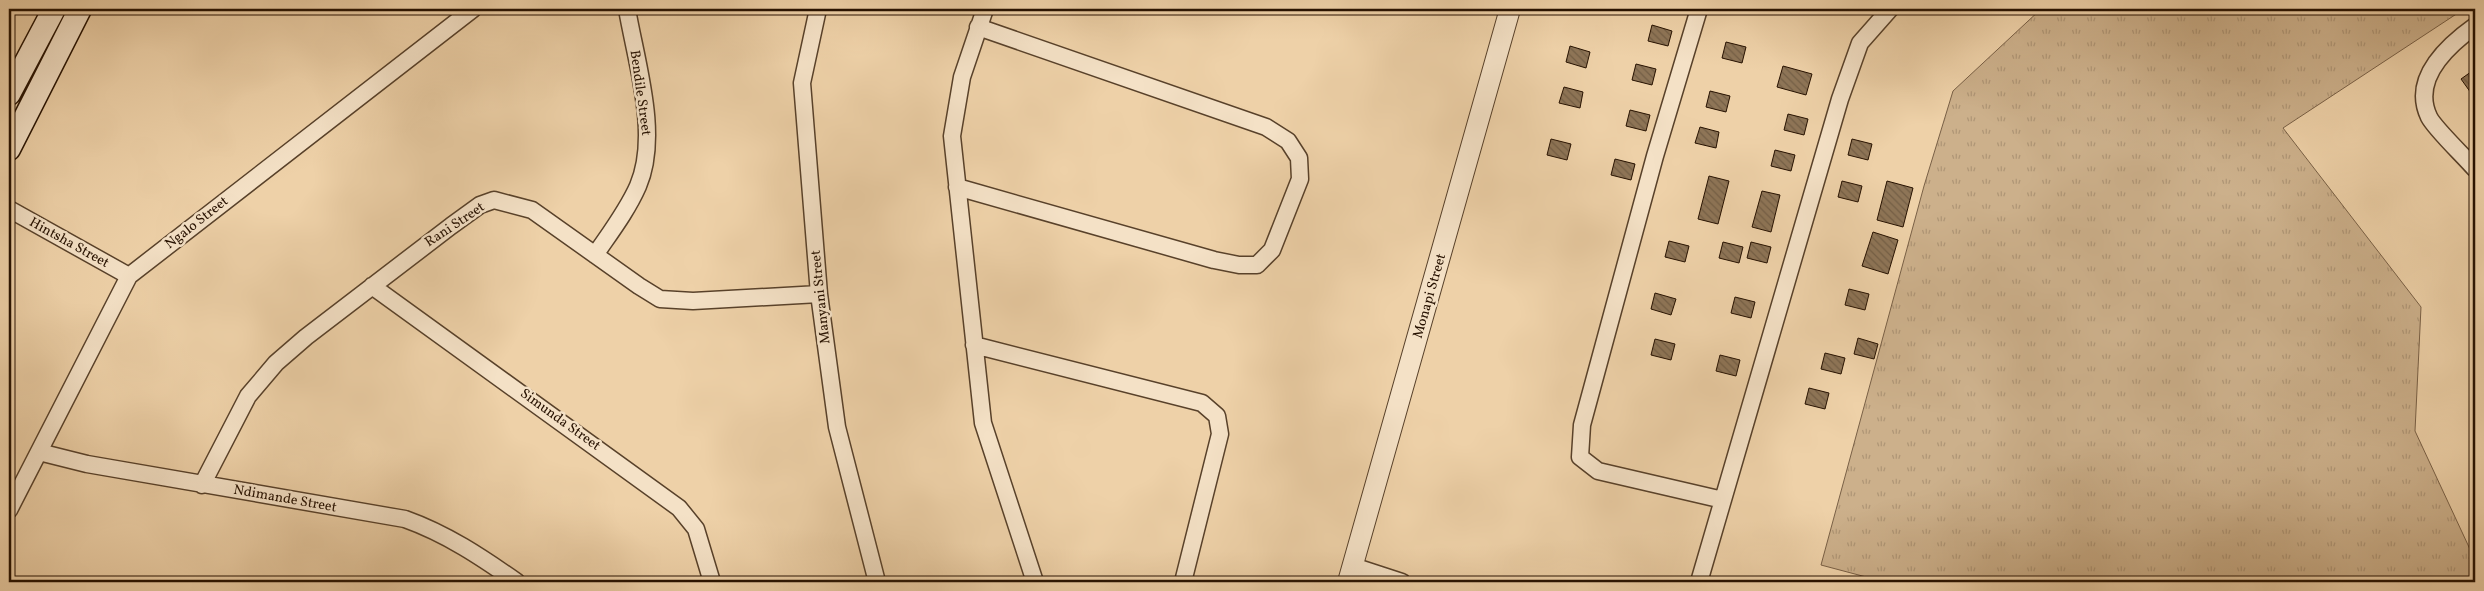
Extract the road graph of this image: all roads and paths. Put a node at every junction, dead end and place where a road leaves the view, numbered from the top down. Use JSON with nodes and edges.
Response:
{"nodes":[{"id":1,"x":54,"y":9,"type":"edge"},
{"id":2,"x":80,"y":9,"type":"edge"},
{"id":3,"x":473,"y":9,"type":"edge"},
{"id":4,"x":628,"y":9,"type":"edge"},
{"id":5,"x":818,"y":9,"type":"edge"},
{"id":6,"x":985,"y":9,"type":"edge"},
{"id":7,"x":1510,"y":9,"type":"edge"},
{"id":8,"x":1699,"y":9,"type":"edge"},
{"id":9,"x":1890,"y":9,"type":"edge"},
{"id":10,"x":2475,"y":26,"type":"edge"},
{"id":11,"x":978,"y":27,"type":"junction"},
{"id":12,"x":9,"y":94,"type":"edge"},
{"id":13,"x":9,"y":149,"type":"edge"},
{"id":14,"x":2475,"y":169,"type":"edge"},
{"id":15,"x":957,"y":187,"type":"junction"},
{"id":16,"x":9,"y":209,"type":"edge"},
{"id":17,"x":596,"y":255,"type":"junction"},
{"id":18,"x":129,"y":276,"type":"junction"},
{"id":19,"x":372,"y":286,"type":"junction"},
{"id":20,"x":819,"y":294,"type":"junction"},
{"id":21,"x":974,"y":346,"type":"junction"},
{"id":22,"x":39,"y":452,"type":"junction"},
{"id":23,"x":202,"y":485,"type":"junction"},
{"id":24,"x":1723,"y":500,"type":"junction"},
{"id":25,"x":9,"y":510,"type":"edge"},
{"id":26,"x":1350,"y":574,"type":"edge"},
{"id":27,"x":517,"y":582,"type":"edge"},
{"id":28,"x":712,"y":582,"type":"edge"},
{"id":29,"x":877,"y":582,"type":"edge"},
{"id":30,"x":1036,"y":582,"type":"edge"},
{"id":31,"x":1183,"y":582,"type":"edge"},
{"id":32,"x":1402,"y":582,"type":"edge"},
{"id":33,"x":1699,"y":582,"type":"edge"}],
"edges":[{"from":1,"to":12,"type":"main road"},
{"from":2,"to":13,"type":"main road"},
{"from":3,"to":18,"type":"street","name":"Ngalo Street"},
{"from":4,"to":17,"type":"street","name":"Bendile Street"},
{"from":5,"to":20,"type":"street","name":"Manyani Street"},
{"from":6,"to":11,"type":"street"},
{"from":7,"to":26,"type":"street","name":"Monapi Street"},
{"from":8,"to":24,"type":"street"},
{"from":9,"to":24,"type":"street"},
{"from":10,"to":14,"type":"street"},
{"from":11,"to":15,"type":"street"},
{"from":11,"to":15,"type":"street"},
{"from":15,"to":21,"type":"street"},
{"from":16,"to":18,"type":"street","name":"Hintsha Street"},
{"from":17,"to":19,"type":"street","name":"Rani Street"},
{"from":17,"to":20,"type":"street","name":"Rani Street"},
{"from":18,"to":22,"type":"street","name":"Ngalo Street"},
{"from":19,"to":23,"type":"street","name":"Rani Street"},
{"from":19,"to":28,"type":"street","name":"Simunda Street"},
{"from":20,"to":29,"type":"street","name":"Manyani Street"},
{"from":21,"to":30,"type":"street"},
{"from":21,"to":31,"type":"street"},
{"from":22,"to":23,"type":"street","name":"Ndimande Street"},
{"from":22,"to":25,"type":"street","name":"Ngalo Street"},
{"from":23,"to":27,"type":"street","name":"Ndimande Street"},
{"from":24,"to":33,"type":"street"},
{"from":26,"to":32,"type":"street"}]}
